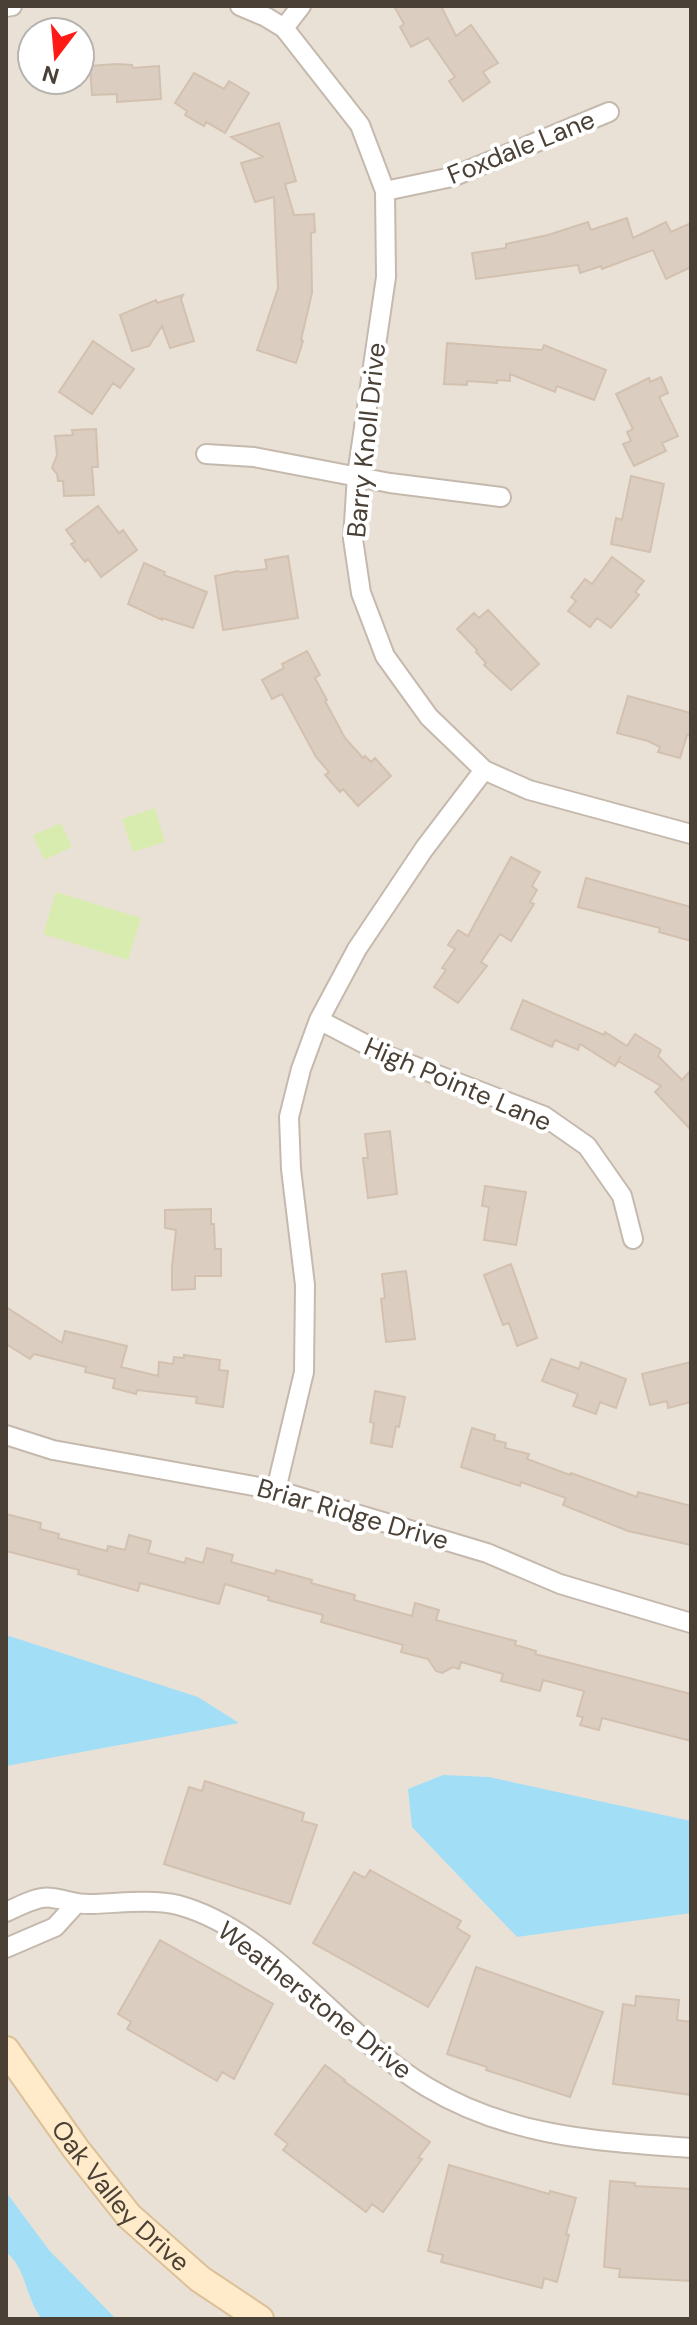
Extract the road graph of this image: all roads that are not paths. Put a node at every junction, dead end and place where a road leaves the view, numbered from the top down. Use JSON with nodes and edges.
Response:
{"nodes":[{"id":1,"x":12,"y":6,"type":"edge"},
{"id":2,"x":240,"y":6,"type":"edge"},
{"id":3,"x":301,"y":6,"type":"edge"},
{"id":4,"x":6,"y":7,"type":"edge"},
{"id":5,"x":284,"y":28,"type":"junction"},
{"id":6,"x":609,"y":112,"type":"dead end"},
{"id":7,"x":385,"y":191,"type":"junction"},
{"id":8,"x":206,"y":454,"type":"dead end"},
{"id":9,"x":357,"y":475,"type":"junction"},
{"id":10,"x":501,"y":497,"type":"dead end"},
{"id":11,"x":484,"y":770,"type":"junction"},
{"id":12,"x":691,"y":834,"type":"edge"},
{"id":13,"x":319,"y":1020,"type":"junction"},
{"id":14,"x":633,"y":1239,"type":"dead end"},
{"id":15,"x":6,"y":1435,"type":"edge"},
{"id":16,"x":276,"y":1490,"type":"junction"},
{"id":17,"x":691,"y":1623,"type":"edge"},
{"id":18,"x":75,"y":1905,"type":"junction"},
{"id":19,"x":6,"y":1912,"type":"edge"},
{"id":20,"x":6,"y":1948,"type":"edge"},
{"id":21,"x":6,"y":2050,"type":"edge"},
{"id":22,"x":691,"y":2148,"type":"edge"},
{"id":23,"x":260,"y":2319,"type":"edge"}],
"edges":[{"from":1,"to":4,"type":"street"},
{"from":2,"to":5,"type":"street","name":"Barry Knoll Drive"},
{"from":3,"to":5,"type":"street"},
{"from":5,"to":7,"type":"street","name":"Barry Knoll Drive"},
{"from":6,"to":7,"type":"street","name":"Foxdale Lane"},
{"from":7,"to":9,"type":"street","name":"Barry Knoll Drive"},
{"from":8,"to":9,"type":"street"},
{"from":9,"to":10,"type":"street"},
{"from":9,"to":11,"type":"street","name":"Barry Knoll Drive"},
{"from":11,"to":12,"type":"street","name":"Barry Knoll Drive"},
{"from":11,"to":13,"type":"street"},
{"from":13,"to":14,"type":"street","name":"High Pointe Lane"},
{"from":13,"to":16,"type":"street"},
{"from":15,"to":16,"type":"street","name":"Briar Ridge Drive"},
{"from":16,"to":17,"type":"street","name":"Briar Ridge Drive"},
{"from":18,"to":19,"type":"street","name":"Weatherstone Drive"},
{"from":18,"to":20,"type":"street"},
{"from":18,"to":22,"type":"street","name":"Weatherstone Drive"},
{"from":21,"to":23,"type":"street","name":"Oak Valley Drive"}]}
